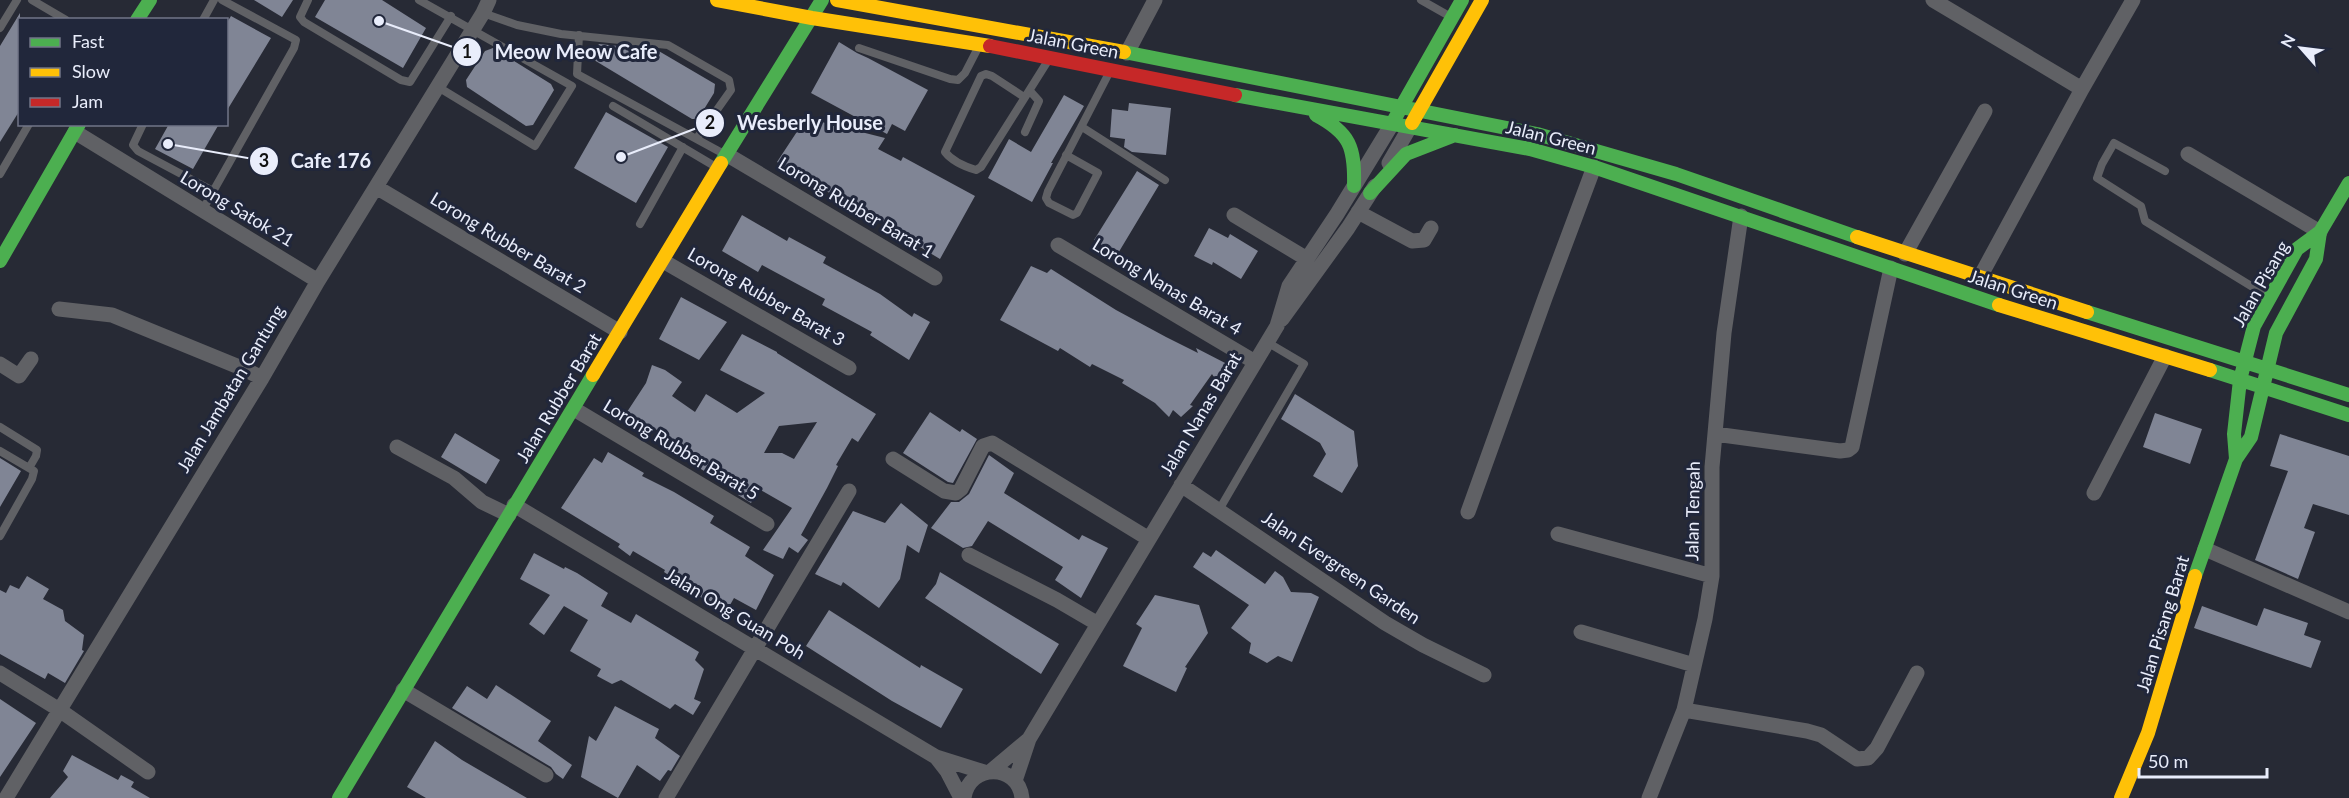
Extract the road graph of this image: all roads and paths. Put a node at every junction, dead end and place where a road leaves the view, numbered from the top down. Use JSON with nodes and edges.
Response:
{"nodes":[{"id":1,"x":17,"y":0,"type":"edge"},
{"id":2,"x":32,"y":0,"type":"edge"},
{"id":3,"x":150,"y":0,"type":"edge"},
{"id":4,"x":214,"y":0,"type":"edge"},
{"id":5,"x":222,"y":0,"type":"edge"},
{"id":6,"x":308,"y":0,"type":"edge"},
{"id":7,"x":419,"y":0,"type":"edge"},
{"id":8,"x":717,"y":0,"type":"edge"},
{"id":9,"x":822,"y":0,"type":"edge"},
{"id":10,"x":837,"y":0,"type":"edge"},
{"id":11,"x":1155,"y":0,"type":"edge"},
{"id":12,"x":1421,"y":0,"type":"edge"},
{"id":13,"x":1462,"y":0,"type":"edge"},
{"id":14,"x":1482,"y":0,"type":"edge"},
{"id":15,"x":1933,"y":0,"type":"edge"},
{"id":16,"x":2133,"y":0,"type":"edge"},
{"id":17,"x":1438,"y":4,"type":"edge"},
{"id":18,"x":486,"y":7,"type":"edge"},
{"id":19,"x":451,"y":16,"type":"junction"},
{"id":20,"x":63,"y":18,"type":"edge"},
{"id":21,"x":138,"y":18,"type":"edge"},
{"id":22,"x":204,"y":18,"type":"edge"},
{"id":23,"x":812,"y":18,"type":"junction"},
{"id":24,"x":1452,"y":18,"type":"junction"},
{"id":25,"x":0,"y":28,"type":"edge"},
{"id":26,"x":474,"y":29,"type":"junction"},
{"id":27,"x":579,"y":35,"type":"junction"},
{"id":28,"x":980,"y":44,"type":"junction"},
{"id":29,"x":859,"y":48,"type":"dead end"},
{"id":30,"x":1127,"y":54,"type":"junction"},
{"id":31,"x":1049,"y":58,"type":"junction"},
{"id":32,"x":1111,"y":69,"type":"junction"},
{"id":33,"x":577,"y":74,"type":"junction"},
{"id":34,"x":572,"y":86,"type":"junction"},
{"id":35,"x":438,"y":87,"type":"junction"},
{"id":36,"x":2082,"y":89,"type":"junction"},
{"id":37,"x":1027,"y":94,"type":"junction"},
{"id":38,"x":613,"y":106,"type":"dead end"},
{"id":39,"x":1401,"y":108,"type":"junction"},
{"id":40,"x":1307,"y":109,"type":"junction"},
{"id":41,"x":1418,"y":111,"type":"junction"},
{"id":42,"x":1985,"y":111,"type":"dead end"},
{"id":43,"x":1392,"y":124,"type":"junction"},
{"id":44,"x":28,"y":126,"type":"edge"},
{"id":45,"x":142,"y":126,"type":"edge"},
{"id":46,"x":1082,"y":127,"type":"junction"},
{"id":47,"x":1410,"y":127,"type":"junction"},
{"id":48,"x":77,"y":128,"type":"edge"},
{"id":49,"x":1025,"y":132,"type":"dead end"},
{"id":50,"x":1457,"y":135,"type":"junction"},
{"id":51,"x":697,"y":138,"type":"junction"},
{"id":52,"x":683,"y":147,"type":"junction"},
{"id":53,"x":726,"y":154,"type":"junction"},
{"id":54,"x":2188,"y":154,"type":"dead end"},
{"id":55,"x":1066,"y":155,"type":"junction"},
{"id":56,"x":1594,"y":167,"type":"junction"},
{"id":57,"x":717,"y":168,"type":"junction"},
{"id":58,"x":2165,"y":171,"type":"dead end"},
{"id":59,"x":0,"y":174,"type":"edge"},
{"id":60,"x":1165,"y":180,"type":"dead end"},
{"id":61,"x":2349,"y":183,"type":"edge"},
{"id":62,"x":1354,"y":186,"type":"junction"},
{"id":63,"x":376,"y":187,"type":"junction"},
{"id":64,"x":213,"y":191,"type":"junction"},
{"id":65,"x":1370,"y":193,"type":"junction"},
{"id":66,"x":202,"y":211,"type":"junction"},
{"id":67,"x":1358,"y":212,"type":"junction"},
{"id":68,"x":1234,"y":215,"type":"dead end"},
{"id":69,"x":1741,"y":216,"type":"junction"},
{"id":70,"x":640,"y":224,"type":"dead end"},
{"id":71,"x":1431,"y":228,"type":"dead end"},
{"id":72,"x":2320,"y":232,"type":"junction"},
{"id":73,"x":1058,"y":245,"type":"dead end"},
{"id":74,"x":1905,"y":254,"type":"junction"},
{"id":75,"x":1307,"y":259,"type":"junction"},
{"id":76,"x":0,"y":261,"type":"edge"},
{"id":77,"x":663,"y":261,"type":"junction"},
{"id":78,"x":1890,"y":268,"type":"junction"},
{"id":79,"x":1980,"y":277,"type":"junction"},
{"id":80,"x":935,"y":278,"type":"dead end"},
{"id":81,"x":318,"y":281,"type":"junction"},
{"id":82,"x":2270,"y":298,"type":"junction"},
{"id":83,"x":59,"y":309,"type":"dead end"},
{"id":84,"x":1277,"y":326,"type":"junction"},
{"id":85,"x":620,"y":332,"type":"junction"},
{"id":86,"x":1267,"y":342,"type":"junction"},
{"id":87,"x":2164,"y":356,"type":"junction"},
{"id":88,"x":31,"y":359,"type":"dead end"},
{"id":89,"x":2244,"y":359,"type":"junction"},
{"id":90,"x":1255,"y":362,"type":"junction"},
{"id":91,"x":0,"y":364,"type":"edge"},
{"id":92,"x":2266,"y":367,"type":"junction"},
{"id":93,"x":849,"y":368,"type":"dead end"},
{"id":94,"x":262,"y":378,"type":"junction"},
{"id":95,"x":2240,"y":380,"type":"junction"},
{"id":96,"x":2263,"y":388,"type":"junction"},
{"id":97,"x":2349,"y":395,"type":"edge"},
{"id":98,"x":574,"y":409,"type":"junction"},
{"id":99,"x":2349,"y":415,"type":"edge"},
{"id":100,"x":0,"y":427,"type":"edge"},
{"id":101,"x":1715,"y":434,"type":"junction"},
{"id":102,"x":397,"y":447,"type":"dead end"},
{"id":103,"x":0,"y":451,"type":"edge"},
{"id":104,"x":893,"y":459,"type":"dead end"},
{"id":105,"x":2235,"y":459,"type":"junction"},
{"id":106,"x":28,"y":468,"type":"junction"},
{"id":107,"x":1181,"y":485,"type":"junction"},
{"id":108,"x":849,"y":491,"type":"dead end"},
{"id":109,"x":2094,"y":493,"type":"dead end"},
{"id":110,"x":512,"y":510,"type":"junction"},
{"id":111,"x":1219,"y":510,"type":"junction"},
{"id":112,"x":1468,"y":512,"type":"dead end"},
{"id":113,"x":767,"y":524,"type":"dead end"},
{"id":114,"x":1558,"y":534,"type":"dead end"},
{"id":115,"x":0,"y":536,"type":"edge"},
{"id":116,"x":1149,"y":539,"type":"junction"},
{"id":117,"x":2205,"y":549,"type":"junction"},
{"id":118,"x":969,"y":555,"type":"dead end"},
{"id":119,"x":1712,"y":576,"type":"junction"},
{"id":120,"x":2349,"y":612,"type":"edge"},
{"id":121,"x":1098,"y":624,"type":"junction"},
{"id":122,"x":1581,"y":632,"type":"dead end"},
{"id":123,"x":756,"y":649,"type":"junction"},
{"id":124,"x":1694,"y":665,"type":"junction"},
{"id":125,"x":0,"y":673,"type":"edge"},
{"id":126,"x":1917,"y":673,"type":"dead end"},
{"id":127,"x":1484,"y":675,"type":"dead end"},
{"id":128,"x":403,"y":690,"type":"junction"},
{"id":129,"x":58,"y":709,"type":"junction"},
{"id":130,"x":1684,"y":710,"type":"junction"},
{"id":131,"x":1029,"y":739,"type":"junction"},
{"id":132,"x":936,"y":757,"type":"junction"},
{"id":133,"x":988,"y":771,"type":"junction"},
{"id":134,"x":148,"y":772,"type":"dead end"},
{"id":135,"x":546,"y":775,"type":"dead end"},
{"id":136,"x":1015,"y":781,"type":"junction"},
{"id":137,"x":6,"y":798,"type":"edge"},
{"id":138,"x":339,"y":798,"type":"edge"},
{"id":139,"x":666,"y":798,"type":"edge"},
{"id":140,"x":962,"y":798,"type":"edge"},
{"id":141,"x":1022,"y":798,"type":"edge"},
{"id":142,"x":1648,"y":798,"type":"edge"},
{"id":143,"x":2121,"y":798,"type":"edge"}],
"edges":[{"from":1,"to":25,"type":"lane"},
{"from":2,"to":20,"type":"lane"},
{"from":3,"to":21,"type":"main road"},
{"from":4,"to":22,"type":"lane"},
{"from":5,"to":64,"type":"lane"},
{"from":6,"to":19,"type":"lane"},
{"from":7,"to":19,"type":"lane"},
{"from":8,"to":23,"type":"main road","name":"Jalan Green"},
{"from":9,"to":23,"type":"main road","name":"Jalan Rubber Barat"},
{"from":10,"to":30,"type":"main road","name":"Jalan Green"},
{"from":11,"to":30,"type":"street"},
{"from":12,"to":17,"type":"lane"},
{"from":13,"to":24,"type":"main road","name":"Jalan Nanas Barat"},
{"from":14,"to":41,"type":"main road"},
{"from":15,"to":36,"type":"street"},
{"from":16,"to":36,"type":"street"},
{"from":17,"to":24,"type":"lane"},
{"from":18,"to":26,"type":"street","name":"Jalan Jambatan Gantung"},
{"from":18,"to":27,"type":"lane"},
{"from":19,"to":26,"type":"lane"},
{"from":23,"to":28,"type":"main road","name":"Jalan Green"},
{"from":23,"to":53,"type":"main road","name":"Jalan Rubber Barat"},
{"from":24,"to":39,"type":"main road","name":"Jalan Nanas Barat"},
{"from":26,"to":34,"type":"lane"},
{"from":26,"to":35,"type":"street","name":"Jalan Jambatan Gantung"},
{"from":27,"to":33,"type":"lane"},
{"from":27,"to":51,"type":"lane"},
{"from":28,"to":29,"type":"lane"},
{"from":28,"to":31,"type":"main road","name":"Jalan Green"},
{"from":30,"to":39,"type":"main road","name":"Jalan Green"},
{"from":31,"to":32,"type":"main road","name":"Jalan Green"},
{"from":31,"to":37,"type":"lane"},
{"from":32,"to":40,"type":"main road","name":"Jalan Green"},
{"from":32,"to":46,"type":"lane"},
{"from":33,"to":34,"type":"lane"},
{"from":33,"to":51,"type":"lane"},
{"from":34,"to":35,"type":"lane"},
{"from":35,"to":63,"type":"street","name":"Jalan Jambatan Gantung"},
{"from":36,"to":79,"type":"street"},
{"from":37,"to":37,"type":"lane"},
{"from":37,"to":49,"type":"lane"},
{"from":38,"to":52,"type":"lane"},
{"from":39,"to":41,"type":"main road","name":"Jalan Green"},
{"from":39,"to":43,"type":"main road","name":"Jalan Nanas Barat"},
{"from":40,"to":43,"type":"main road","name":"Jalan Green"},
{"from":40,"to":62,"type":"main road"},
{"from":41,"to":47,"type":"main road"},
{"from":41,"to":74,"type":"main road","name":"Jalan Green"},
{"from":42,"to":74,"type":"street"},
{"from":43,"to":47,"type":"main road","name":"Jalan Green"},
{"from":43,"to":62,"type":"street","name":"Jalan Nanas Barat"},
{"from":44,"to":59,"type":"lane"},
{"from":45,"to":64,"type":"lane"},
{"from":46,"to":55,"type":"lane"},
{"from":46,"to":60,"type":"lane"},
{"from":47,"to":50,"type":"main road","name":"Jalan Green"},
{"from":47,"to":65,"type":"street"},
{"from":48,"to":66,"type":"street","name":"Lorong Satok 21"},
{"from":48,"to":76,"type":"main road"},
{"from":50,"to":56,"type":"main road","name":"Jalan Green"},
{"from":50,"to":65,"type":"main road"},
{"from":51,"to":53,"type":"lane"},
{"from":52,"to":57,"type":"lane"},
{"from":52,"to":70,"type":"lane"},
{"from":53,"to":57,"type":"main road","name":"Jalan Rubber Barat"},
{"from":53,"to":80,"type":"street","name":"Lorong Rubber Barat 1"},
{"from":54,"to":72,"type":"street"},
{"from":55,"to":55,"type":"lane"},
{"from":56,"to":69,"type":"main road","name":"Jalan Green"},
{"from":56,"to":112,"type":"street"},
{"from":57,"to":77,"type":"main road","name":"Jalan Rubber Barat"},
{"from":58,"to":82,"type":"lane"},
{"from":61,"to":72,"type":"main road","name":"Jalan Pisang"},
{"from":62,"to":75,"type":"street","name":"Jalan Nanas Barat"},
{"from":63,"to":81,"type":"street","name":"Jalan Jambatan Gantung"},
{"from":63,"to":85,"type":"street","name":"Lorong Rubber Barat 2"},
{"from":64,"to":66,"type":"lane"},
{"from":65,"to":67,"type":"street"},
{"from":66,"to":81,"type":"street","name":"Lorong Satok 21"},
{"from":67,"to":71,"type":"street"},
{"from":67,"to":84,"type":"street"},
{"from":68,"to":75,"type":"street"},
{"from":69,"to":78,"type":"main road","name":"Jalan Green"},
{"from":69,"to":101,"type":"street","name":"Jalan Tengah"},
{"from":72,"to":82,"type":"main road","name":"Jalan Pisang"},
{"from":72,"to":92,"type":"main road","name":"Jalan Pisang"},
{"from":73,"to":90,"type":"street","name":"Lorong Nanas Barat 4"},
{"from":74,"to":79,"type":"main road","name":"Jalan Green"},
{"from":75,"to":84,"type":"street","name":"Jalan Nanas Barat"},
{"from":77,"to":85,"type":"main road","name":"Jalan Rubber Barat"},
{"from":77,"to":93,"type":"street","name":"Lorong Rubber Barat 3"},
{"from":78,"to":87,"type":"main road","name":"Jalan Green"},
{"from":78,"to":101,"type":"street"},
{"from":79,"to":89,"type":"main road","name":"Jalan Green"},
{"from":81,"to":94,"type":"street","name":"Jalan Jambatan Gantung"},
{"from":82,"to":89,"type":"main road","name":"Jalan Pisang"},
{"from":83,"to":94,"type":"street"},
{"from":84,"to":86,"type":"street","name":"Jalan Nanas Barat"},
{"from":85,"to":98,"type":"main road","name":"Jalan Rubber Barat"},
{"from":86,"to":90,"type":"street","name":"Jalan Nanas Barat"},
{"from":86,"to":111,"type":"lane"},
{"from":87,"to":95,"type":"main road","name":"Jalan Green"},
{"from":87,"to":109,"type":"street"},
{"from":88,"to":91,"type":"street"},
{"from":89,"to":92,"type":"main road","name":"Jalan Green"},
{"from":89,"to":95,"type":"main road","name":"Jalan Pisang"},
{"from":90,"to":107,"type":"street","name":"Jalan Nanas Barat"},
{"from":92,"to":96,"type":"main road","name":"Jalan Pisang"},
{"from":92,"to":97,"type":"main road","name":"Jalan Green"},
{"from":94,"to":129,"type":"street","name":"Jalan Jambatan Gantung"},
{"from":95,"to":96,"type":"main road","name":"Jalan Green"},
{"from":95,"to":105,"type":"main road","name":"Jalan Pisang"},
{"from":96,"to":99,"type":"main road","name":"Jalan Green"},
{"from":96,"to":105,"type":"main road","name":"Jalan Pisang"},
{"from":98,"to":110,"type":"main road","name":"Jalan Rubber Barat"},
{"from":98,"to":113,"type":"street","name":"Lorong Rubber Barat 5"},
{"from":100,"to":106,"type":"lane"},
{"from":101,"to":119,"type":"street","name":"Jalan Tengah"},
{"from":102,"to":110,"type":"street","name":"Jalan Ong Guan Poh"},
{"from":103,"to":106,"type":"lane"},
{"from":104,"to":116,"type":"street"},
{"from":105,"to":117,"type":"main road","name":"Jalan Pisang Barat"},
{"from":106,"to":115,"type":"lane"},
{"from":107,"to":111,"type":"street","name":"Jalan Evergreen Garden"},
{"from":107,"to":116,"type":"street","name":"Jalan Nanas Barat"},
{"from":108,"to":123,"type":"street"},
{"from":110,"to":123,"type":"street","name":"Jalan Ong Guan Poh"},
{"from":110,"to":128,"type":"main road","name":"Jalan Rubber Barat"},
{"from":111,"to":127,"type":"street","name":"Jalan Evergreen Garden"},
{"from":114,"to":119,"type":"street"},
{"from":116,"to":121,"type":"street","name":"Jalan Nanas Barat"},
{"from":117,"to":120,"type":"street"},
{"from":117,"to":143,"type":"main road","name":"Jalan Pisang Barat"},
{"from":118,"to":121,"type":"street"},
{"from":119,"to":124,"type":"street","name":"Jalan Tengah"},
{"from":121,"to":131,"type":"street","name":"Jalan Nanas Barat"},
{"from":122,"to":124,"type":"street"},
{"from":123,"to":132,"type":"street","name":"Jalan Ong Guan Poh"},
{"from":123,"to":139,"type":"street"},
{"from":124,"to":130,"type":"street","name":"Jalan Tengah"},
{"from":125,"to":129,"type":"street"},
{"from":126,"to":130,"type":"street"},
{"from":128,"to":135,"type":"street"},
{"from":128,"to":138,"type":"main road","name":"Jalan Rubber Barat"},
{"from":129,"to":134,"type":"street"},
{"from":129,"to":137,"type":"street","name":"Jalan Jambatan Gantung"},
{"from":130,"to":142,"type":"street","name":"Jalan Tengah"},
{"from":131,"to":133,"type":"street","name":"Jalan Nanas Barat"},
{"from":131,"to":136,"type":"street","name":"Jalan Nanas Barat"},
{"from":132,"to":133,"type":"street","name":"Jalan Ong Guan Poh"},
{"from":132,"to":140,"type":"street","name":"Jalan Ong Guan Poh"},
{"from":133,"to":136,"type":"street","name":"Jalan Ong Guan Poh"},
{"from":133,"to":140,"type":"street","name":"Jalan Nanas Barat"},
{"from":136,"to":141,"type":"street"}]}
